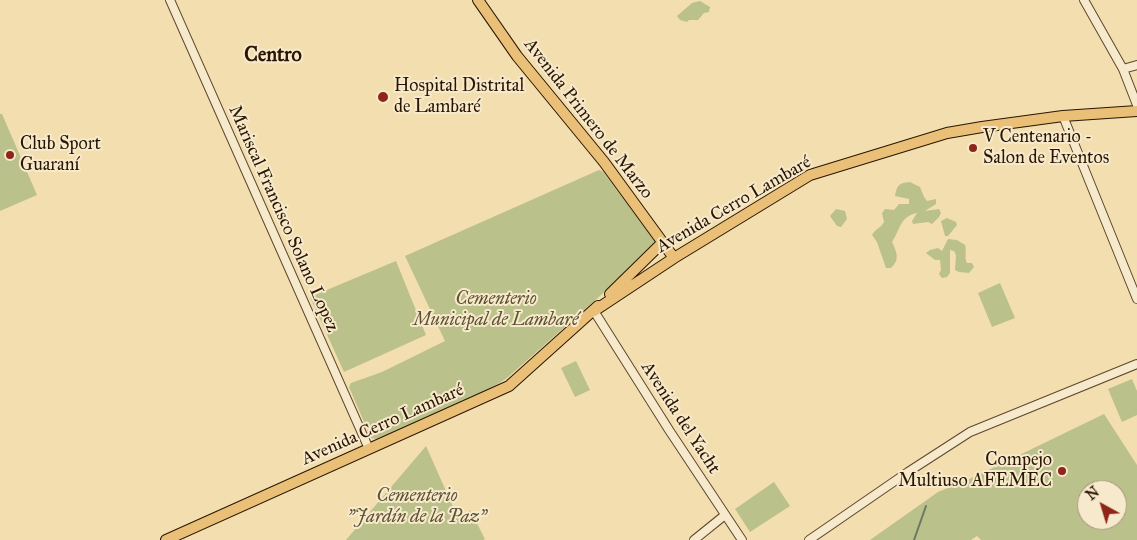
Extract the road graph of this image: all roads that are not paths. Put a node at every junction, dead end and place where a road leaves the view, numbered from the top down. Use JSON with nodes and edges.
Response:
{"nodes":[{"id":1,"x":170,"y":0,"type":"edge"},
{"id":2,"x":478,"y":0,"type":"edge"},
{"id":3,"x":1084,"y":0,"type":"edge"},
{"id":4,"x":1137,"y":65,"type":"edge"},
{"id":5,"x":1123,"y":69,"type":"junction"},
{"id":6,"x":1137,"y":105,"type":"edge"},
{"id":7,"x":1137,"y":111,"type":"edge"},
{"id":8,"x":1063,"y":116,"type":"junction"},
{"id":9,"x":662,"y":242,"type":"junction"},
{"id":10,"x":674,"y":258,"type":"junction"},
{"id":11,"x":1137,"y":299,"type":"edge"},
{"id":12,"x":594,"y":311,"type":"junction"},
{"id":13,"x":1137,"y":364,"type":"edge"},
{"id":14,"x":369,"y":449,"type":"junction"},
{"id":15,"x":725,"y":515,"type":"junction"},
{"id":16,"x":166,"y":540,"type":"edge"},
{"id":17,"x":694,"y":540,"type":"edge"},
{"id":18,"x":742,"y":540,"type":"edge"},
{"id":19,"x":809,"y":540,"type":"edge"}],
"edges":[{"from":1,"to":14,"type":"street","name":"Mariscal Francisco Solano Lopez"},
{"from":2,"to":9,"type":"main road","name":"Avenida Primero de Marzo"},
{"from":3,"to":5,"type":"street"},
{"from":4,"to":5,"type":"street"},
{"from":5,"to":6,"type":"street"},
{"from":7,"to":8,"type":"main road","name":"Avenida Cerro Lambaré"},
{"from":8,"to":10,"type":"main road","name":"Avenida Cerro Lambaré"},
{"from":8,"to":11,"type":"street"},
{"from":9,"to":10,"type":"main road","name":"Avenida Primero de Marzo"},
{"from":9,"to":12,"type":"main road","name":"Avenida Cerro Lambaré"},
{"from":10,"to":12,"type":"main road","name":"Avenida Cerro Lambaré"},
{"from":12,"to":14,"type":"main road","name":"Avenida Cerro Lambaré"},
{"from":12,"to":15,"type":"street","name":"Avenida del Yacht"},
{"from":13,"to":19,"type":"street"},
{"from":14,"to":16,"type":"main road","name":"Avenida Cerro Lambaré"},
{"from":15,"to":17,"type":"street"},
{"from":15,"to":18,"type":"street","name":"Avenida del Yacht"}]}
